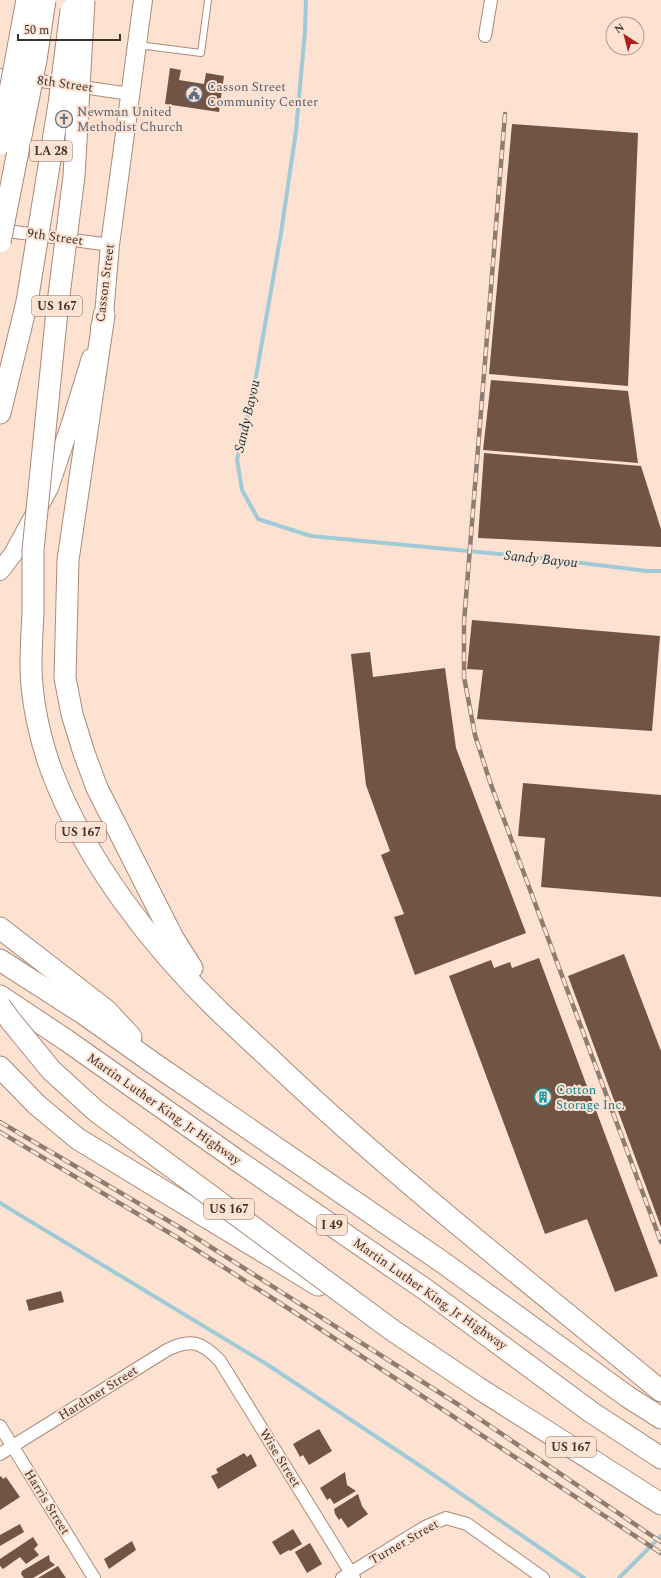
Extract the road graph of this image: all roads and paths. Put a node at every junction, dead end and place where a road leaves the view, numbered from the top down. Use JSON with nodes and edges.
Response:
{"nodes":[{"id":1,"x":27,"y":0,"type":"edge"},
{"id":2,"x":45,"y":0,"type":"edge"},
{"id":3,"x":72,"y":0,"type":"edge"},
{"id":4,"x":84,"y":0,"type":"edge"},
{"id":5,"x":143,"y":0,"type":"edge"},
{"id":6,"x":208,"y":0,"type":"edge"},
{"id":7,"x":491,"y":0,"type":"edge"},
{"id":8,"x":485,"y":36,"type":"dead end"},
{"id":9,"x":137,"y":45,"type":"junction"},
{"id":10,"x":0,"y":75,"type":"edge"},
{"id":11,"x":130,"y":94,"type":"junction"},
{"id":12,"x":0,"y":144,"type":"edge"},
{"id":13,"x":0,"y":230,"type":"edge"},
{"id":14,"x":0,"y":242,"type":"edge"},
{"id":15,"x":110,"y":245,"type":"junction"},
{"id":16,"x":104,"y":315,"type":"junction"},
{"id":17,"x":0,"y":413,"type":"edge"},
{"id":18,"x":0,"y":571,"type":"edge"},
{"id":19,"x":0,"y":928,"type":"edge"},
{"id":20,"x":0,"y":960,"type":"edge"},
{"id":21,"x":0,"y":996,"type":"edge"},
{"id":22,"x":0,"y":1006,"type":"edge"},
{"id":23,"x":220,"y":1012,"type":"junction"},
{"id":24,"x":0,"y":1021,"type":"edge"},
{"id":25,"x":156,"y":1065,"type":"junction"},
{"id":26,"x":0,"y":1067,"type":"edge"},
{"id":27,"x":170,"y":1113,"type":"junction"},
{"id":28,"x":392,"y":1330,"type":"junction"},
{"id":29,"x":200,"y":1344,"type":"joint"},
{"id":30,"x":661,"y":1391,"type":"edge"},
{"id":31,"x":661,"y":1418,"type":"edge"},
{"id":32,"x":0,"y":1426,"type":"edge"},
{"id":33,"x":12,"y":1446,"type":"junction"},
{"id":34,"x":0,"y":1454,"type":"edge"},
{"id":35,"x":661,"y":1458,"type":"edge"},
{"id":36,"x":661,"y":1504,"type":"edge"},
{"id":37,"x":349,"y":1576,"type":"edge"},
{"id":38,"x":94,"y":1578,"type":"edge"},
{"id":39,"x":543,"y":1578,"type":"edge"}],
"edges":[{"from":1,"to":12,"type":"highway","bridge":true},
{"from":2,"to":14,"type":"highway","bridge":true},
{"from":3,"to":17,"type":"highway","number":"LA 28","bridge":true},
{"from":4,"to":23,"type":"highway","number":"US 167","bridge":true},
{"from":5,"to":9,"type":"main road","name":"Casson Street"},
{"from":6,"to":9,"type":"lane"},
{"from":7,"to":8,"type":"street"},
{"from":9,"to":11,"type":"main road","name":"Casson Street"},
{"from":10,"to":11,"type":"street","name":"8th Street"},
{"from":11,"to":15,"type":"main road","name":"Casson Street"},
{"from":13,"to":15,"type":"street","name":"9th Street"},
{"from":15,"to":16,"type":"main road","name":"Casson Street"},
{"from":16,"to":18,"type":"main road","name":"Casson Street"},
{"from":16,"to":23,"type":"highway"},
{"from":19,"to":25,"type":"highway"},
{"from":20,"to":25,"type":"highway","number":"I 49"},
{"from":21,"to":27,"type":"highway","name":"Martin Luther King, Jr Highway","number":"I 49"},
{"from":22,"to":28,"type":"highway","number":"US 167","bridge":true},
{"from":23,"to":30,"type":"highway","number":"US 167"},
{"from":24,"to":27,"type":"highway"},
{"from":25,"to":31,"type":"highway","number":"I 49"},
{"from":26,"to":28,"type":"highway","bridge":true},
{"from":27,"to":35,"type":"highway","name":"Martin Luther King, Jr Highway","number":"I 49"},
{"from":28,"to":36,"type":"highway","number":"US 167","bridge":true},
{"from":29,"to":33,"type":"street","name":"Hardtner Street"},
{"from":29,"to":37,"type":"street","name":"Wise Street"},
{"from":32,"to":33,"type":"street","name":"Harris Street"},
{"from":33,"to":34,"type":"street","name":"Hardtner Street"},
{"from":33,"to":38,"type":"street","name":"Harris Street"},
{"from":37,"to":39,"type":"street","name":"Turner Street"}]}
